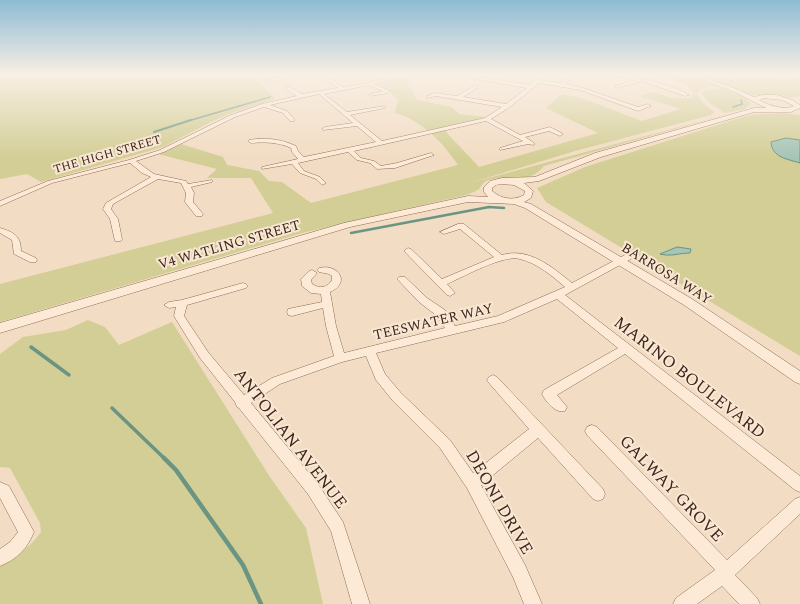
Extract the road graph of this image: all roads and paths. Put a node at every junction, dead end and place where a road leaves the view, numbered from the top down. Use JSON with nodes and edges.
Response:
{"nodes":[{"id":1,"x":276,"y":102,"type":"edge"},
{"id":2,"x":332,"y":102,"type":"edge"},
{"id":3,"x":491,"y":102,"type":"edge"},
{"id":4,"x":513,"y":102,"type":"edge"},
{"id":5,"x":619,"y":102,"type":"edge"},
{"id":6,"x":756,"y":102,"type":"edge"},
{"id":7,"x":759,"y":102,"type":"edge"},
{"id":8,"x":787,"y":102,"type":"edge"},
{"id":9,"x":264,"y":105,"type":"junction"},
{"id":10,"x":508,"y":106,"type":"junction"},
{"id":11,"x":648,"y":106,"type":"dead end"},
{"id":12,"x":798,"y":106,"type":"edge"},
{"id":13,"x":383,"y":107,"type":"dead end"},
{"id":14,"x":784,"y":109,"type":"junction"},
{"id":15,"x":754,"y":110,"type":"junction"},
{"id":16,"x":347,"y":114,"type":"junction"},
{"id":17,"x":289,"y":119,"type":"dead end"},
{"id":18,"x":488,"y":119,"type":"junction"},
{"id":19,"x":358,"y":124,"type":"junction"},
{"id":20,"x":540,"y":124,"type":"dead end"},
{"id":21,"x":324,"y":129,"type":"dead end"},
{"id":22,"x":550,"y":129,"type":"junction"},
{"id":23,"x":560,"y":134,"type":"dead end"},
{"id":24,"x":519,"y":137,"type":"junction"},
{"id":25,"x":251,"y":141,"type":"dead end"},
{"id":26,"x":381,"y":143,"type":"junction"},
{"id":27,"x":502,"y":149,"type":"dead end"},
{"id":28,"x":349,"y":150,"type":"junction"},
{"id":29,"x":431,"y":155,"type":"dead end"},
{"id":30,"x":304,"y":160,"type":"junction"},
{"id":31,"x":131,"y":161,"type":"junction"},
{"id":32,"x":294,"y":162,"type":"junction"},
{"id":33,"x":264,"y":168,"type":"dead end"},
{"id":34,"x":157,"y":177,"type":"junction"},
{"id":35,"x":536,"y":179,"type":"junction"},
{"id":36,"x":210,"y":181,"type":"dead end"},
{"id":37,"x":512,"y":181,"type":"junction"},
{"id":38,"x":322,"y":183,"type":"dead end"},
{"id":39,"x":187,"y":186,"type":"junction"},
{"id":40,"x":488,"y":189,"type":"junction"},
{"id":41,"x":528,"y":192,"type":"junction"},
{"id":42,"x":468,"y":199,"type":"junction"},
{"id":43,"x":508,"y":200,"type":"junction"},
{"id":44,"x":0,"y":204,"type":"edge"},
{"id":45,"x":199,"y":214,"type":"dead end"},
{"id":46,"x":0,"y":230,"type":"edge"},
{"id":47,"x":444,"y":232,"type":"dead end"},
{"id":48,"x":118,"y":238,"type":"dead end"},
{"id":49,"x":408,"y":251,"type":"dead end"},
{"id":50,"x":500,"y":258,"type":"junction"},
{"id":51,"x":625,"y":259,"type":"junction"},
{"id":52,"x":33,"y":260,"type":"dead end"},
{"id":53,"x":402,"y":279,"type":"dead end"},
{"id":54,"x":441,"y":283,"type":"junction"},
{"id":55,"x":243,"y":286,"type":"dead end"},
{"id":56,"x":571,"y":287,"type":"junction"},
{"id":57,"x":325,"y":290,"type":"junction"},
{"id":58,"x":450,"y":293,"type":"dead end"},
{"id":59,"x":558,"y":295,"type":"junction"},
{"id":60,"x":327,"y":304,"type":"junction"},
{"id":61,"x":292,"y":312,"type":"dead end"},
{"id":62,"x":0,"y":328,"type":"edge"},
{"id":63,"x":452,"y":330,"type":"junction"},
{"id":64,"x":626,"y":348,"type":"junction"},
{"id":65,"x":369,"y":350,"type":"junction"},
{"id":66,"x":340,"y":358,"type":"junction"},
{"id":67,"x":800,"y":369,"type":"edge"},
{"id":68,"x":800,"y":378,"type":"edge"},
{"id":69,"x":493,"y":380,"type":"dead end"},
{"id":70,"x":241,"y":403,"type":"junction"},
{"id":71,"x":561,"y":407,"type":"dead end"},
{"id":72,"x":539,"y":429,"type":"junction"},
{"id":73,"x":592,"y":431,"type":"dead end"},
{"id":74,"x":472,"y":483,"type":"junction"},
{"id":75,"x":800,"y":486,"type":"edge"},
{"id":76,"x":0,"y":489,"type":"edge"},
{"id":77,"x":598,"y":494,"type":"dead end"},
{"id":78,"x":798,"y":510,"type":"edge"},
{"id":79,"x":0,"y":558,"type":"edge"},
{"id":80,"x":725,"y":573,"type":"junction"},
{"id":81,"x":361,"y":604,"type":"edge"},
{"id":82,"x":533,"y":604,"type":"edge"},
{"id":83,"x":682,"y":604,"type":"edge"},
{"id":84,"x":751,"y":604,"type":"edge"}],
"edges":[{"from":1,"to":9,"type":"street","name":"THE HIGH STREET"},
{"from":2,"to":16,"type":"street"},
{"from":3,"to":10,"type":"street"},
{"from":4,"to":10,"type":"street"},
{"from":5,"to":11,"type":"street"},
{"from":6,"to":15,"type":"street"},
{"from":7,"to":14,"type":"street"},
{"from":8,"to":12,"type":"street"},
{"from":9,"to":17,"type":"street"},
{"from":9,"to":31,"type":"street","name":"THE HIGH STREET"},
{"from":10,"to":18,"type":"street"},
{"from":12,"to":14,"type":"street"},
{"from":13,"to":16,"type":"street"},
{"from":14,"to":15,"type":"street"},
{"from":15,"to":35,"type":"street"},
{"from":16,"to":19,"type":"street"},
{"from":18,"to":24,"type":"street"},
{"from":18,"to":26,"type":"street"},
{"from":19,"to":21,"type":"street"},
{"from":19,"to":26,"type":"street"},
{"from":20,"to":22,"type":"street"},
{"from":22,"to":23,"type":"street"},
{"from":22,"to":24,"type":"street"},
{"from":24,"to":27,"type":"street"},
{"from":25,"to":30,"type":"street"},
{"from":26,"to":28,"type":"street"},
{"from":28,"to":29,"type":"street"},
{"from":28,"to":30,"type":"street"},
{"from":30,"to":32,"type":"street"},
{"from":31,"to":34,"type":"street"},
{"from":31,"to":44,"type":"street","name":"THE HIGH STREET"},
{"from":32,"to":33,"type":"street"},
{"from":32,"to":38,"type":"street"},
{"from":34,"to":39,"type":"street"},
{"from":34,"to":48,"type":"street"},
{"from":35,"to":37,"type":"street"},
{"from":35,"to":41,"type":"street"},
{"from":36,"to":39,"type":"street"},
{"from":37,"to":40,"type":"street","name":"V4 WATLING STREET"},
{"from":37,"to":41,"type":"street","name":"BARROSA WAY"},
{"from":39,"to":45,"type":"street"},
{"from":40,"to":42,"type":"street","name":"V4 WATLING STREET"},
{"from":40,"to":43,"type":"street"},
{"from":41,"to":43,"type":"street"},
{"from":41,"to":51,"type":"street","name":"BARROSA WAY"},
{"from":42,"to":43,"type":"street","name":"V4 WATLING STREET"},
{"from":42,"to":62,"type":"street","name":"V4 WATLING STREET"},
{"from":43,"to":51,"type":"street","name":"BARROSA WAY"},
{"from":46,"to":52,"type":"street"},
{"from":47,"to":50,"type":"street"},
{"from":49,"to":54,"type":"street"},
{"from":50,"to":54,"type":"street"},
{"from":50,"to":56,"type":"street"},
{"from":51,"to":56,"type":"street","name":"TEESWATER WAY"},
{"from":51,"to":67,"type":"street","name":"BARROSA WAY"},
{"from":51,"to":68,"type":"street","name":"BARROSA WAY"},
{"from":53,"to":63,"type":"street"},
{"from":54,"to":58,"type":"street"},
{"from":55,"to":70,"type":"street","name":"ANTOLIAN AVENUE"},
{"from":56,"to":59,"type":"street","name":"TEESWATER WAY"},
{"from":57,"to":57,"type":"street"},
{"from":57,"to":60,"type":"street"},
{"from":59,"to":63,"type":"street","name":"TEESWATER WAY"},
{"from":59,"to":64,"type":"street","name":"MARINO BOULEVARD"},
{"from":60,"to":61,"type":"street"},
{"from":60,"to":66,"type":"street"},
{"from":63,"to":65,"type":"street","name":"TEESWATER WAY"},
{"from":64,"to":71,"type":"street"},
{"from":64,"to":75,"type":"street","name":"MARINO BOULEVARD"},
{"from":65,"to":66,"type":"street","name":"TEESWATER WAY"},
{"from":65,"to":74,"type":"street","name":"DEONI DRIVE"},
{"from":66,"to":70,"type":"street","name":"TEESWATER WAY"},
{"from":69,"to":72,"type":"street"},
{"from":70,"to":81,"type":"street","name":"ANTOLIAN AVENUE"},
{"from":72,"to":74,"type":"street"},
{"from":72,"to":77,"type":"street"},
{"from":73,"to":80,"type":"street","name":"GALWAY GROVE"},
{"from":74,"to":82,"type":"street","name":"DEONI DRIVE"},
{"from":76,"to":79,"type":"street"},
{"from":78,"to":80,"type":"street"},
{"from":80,"to":83,"type":"street"},
{"from":80,"to":84,"type":"street","name":"GALWAY GROVE"}]}
